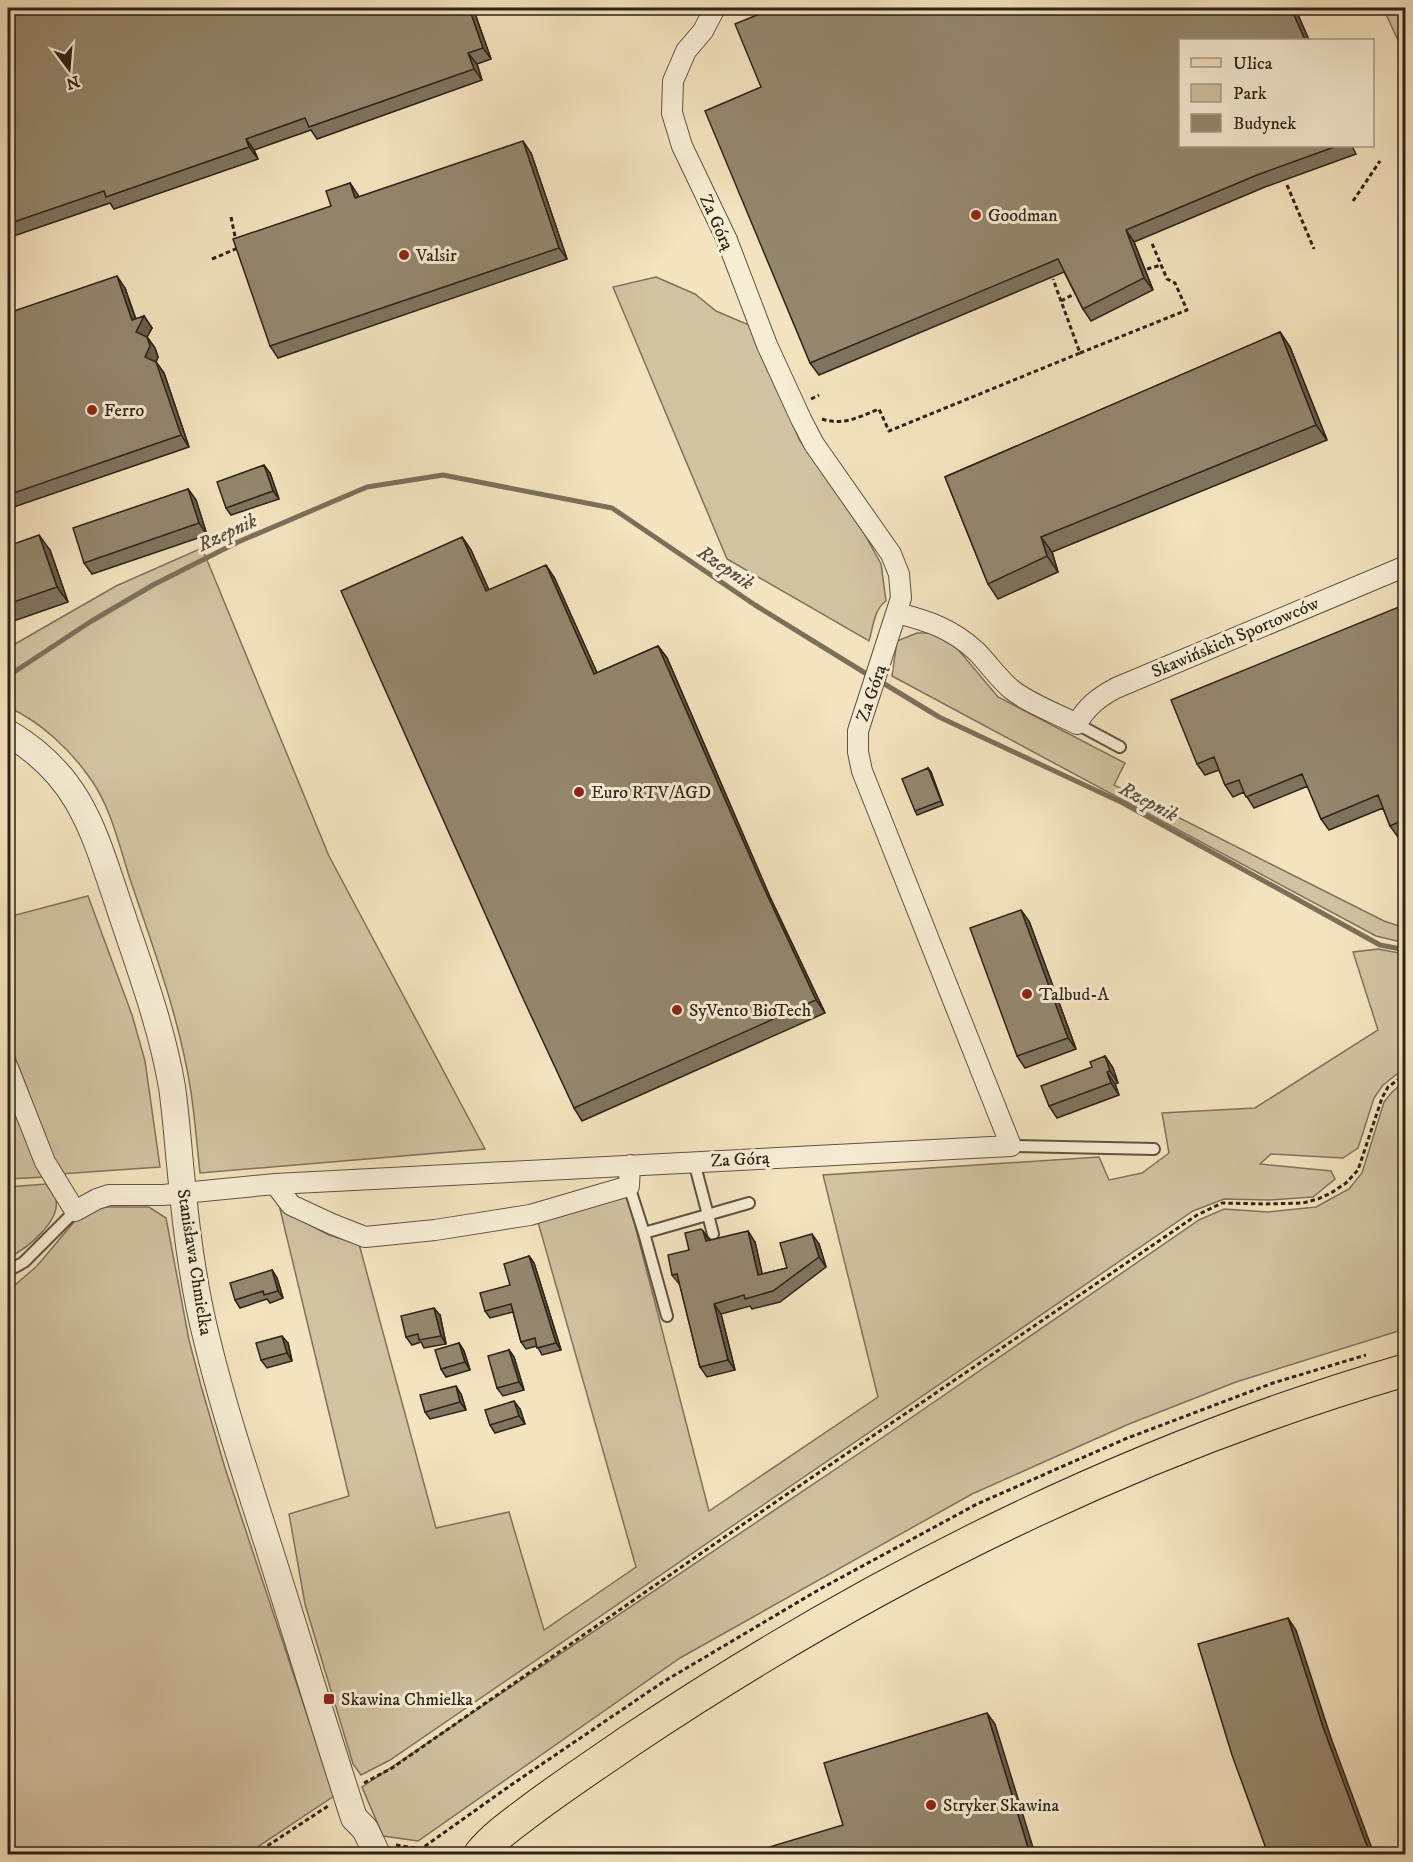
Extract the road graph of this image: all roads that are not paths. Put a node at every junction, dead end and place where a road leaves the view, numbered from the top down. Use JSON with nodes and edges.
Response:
{"nodes":[{"id":1,"x":715,"y":8,"type":"edge"},
{"id":2,"x":1406,"y":566,"type":"edge"},
{"id":3,"x":897,"y":613,"type":"junction"},
{"id":4,"x":1077,"y":724,"type":"junction"},
{"id":5,"x":8,"y":733,"type":"edge"},
{"id":6,"x":1120,"y":747,"type":"dead end"},
{"id":7,"x":8,"y":1068,"type":"edge"},
{"id":8,"x":1011,"y":1146,"type":"junction"},
{"id":9,"x":1154,"y":1149,"type":"dead end"},
{"id":10,"x":694,"y":1162,"type":"junction"},
{"id":11,"x":630,"y":1165,"type":"junction"},
{"id":12,"x":275,"y":1184,"type":"junction"},
{"id":13,"x":630,"y":1186,"type":"junction"},
{"id":14,"x":183,"y":1193,"type":"junction"},
{"id":15,"x":749,"y":1203,"type":"dead end"},
{"id":16,"x":75,"y":1211,"type":"junction"},
{"id":17,"x":708,"y":1213,"type":"junction"},
{"id":18,"x":644,"y":1233,"type":"junction"},
{"id":19,"x":713,"y":1234,"type":"dead end"},
{"id":20,"x":8,"y":1271,"type":"edge"},
{"id":21,"x":667,"y":1316,"type":"dead end"},
{"id":22,"x":1406,"y":1370,"type":"edge"},
{"id":23,"x":354,"y":1818,"type":"junction"},
{"id":24,"x":485,"y":1848,"type":"edge"},
{"id":25,"x":385,"y":1850,"type":"edge"},
{"id":26,"x":356,"y":1854,"type":"edge"},
{"id":27,"x":459,"y":1854,"type":"edge"}],
"edges":[{"from":1,"to":3,"type":"street","name":"Za Górą"},
{"from":2,"to":4,"type":"street","name":"Skawińskich Sportowców"},
{"from":3,"to":4,"type":"street"},
{"from":3,"to":8,"type":"street","name":"Za Górą"},
{"from":4,"to":6,"type":"lane"},
{"from":5,"to":14,"type":"street","name":"Stanisława Chmielka"},
{"from":7,"to":16,"type":"street"},
{"from":8,"to":9,"type":"lane"},
{"from":8,"to":10,"type":"street","name":"Za Górą"},
{"from":10,"to":11,"type":"street","name":"Za Górą"},
{"from":10,"to":17,"type":"lane"},
{"from":11,"to":12,"type":"street","name":"Za Górą"},
{"from":11,"to":13,"type":"street"},
{"from":12,"to":13,"type":"street"},
{"from":12,"to":14,"type":"street","name":"Za Górą"},
{"from":13,"to":18,"type":"lane"},
{"from":14,"to":16,"type":"street","name":"Za Górą"},
{"from":14,"to":23,"type":"street","name":"Stanisława Chmielka"},
{"from":15,"to":17,"type":"lane"},
{"from":16,"to":20,"type":"lane"},
{"from":17,"to":18,"type":"lane"},
{"from":17,"to":19,"type":"lane"},
{"from":18,"to":21,"type":"lane"},
{"from":22,"to":24,"type":"main road"},
{"from":23,"to":25,"type":"street","name":"Stanisława Chmielka"},
{"from":23,"to":26,"type":"street","name":"Stanisława Chmielka"},
{"from":24,"to":27,"type":"main road"}]}
